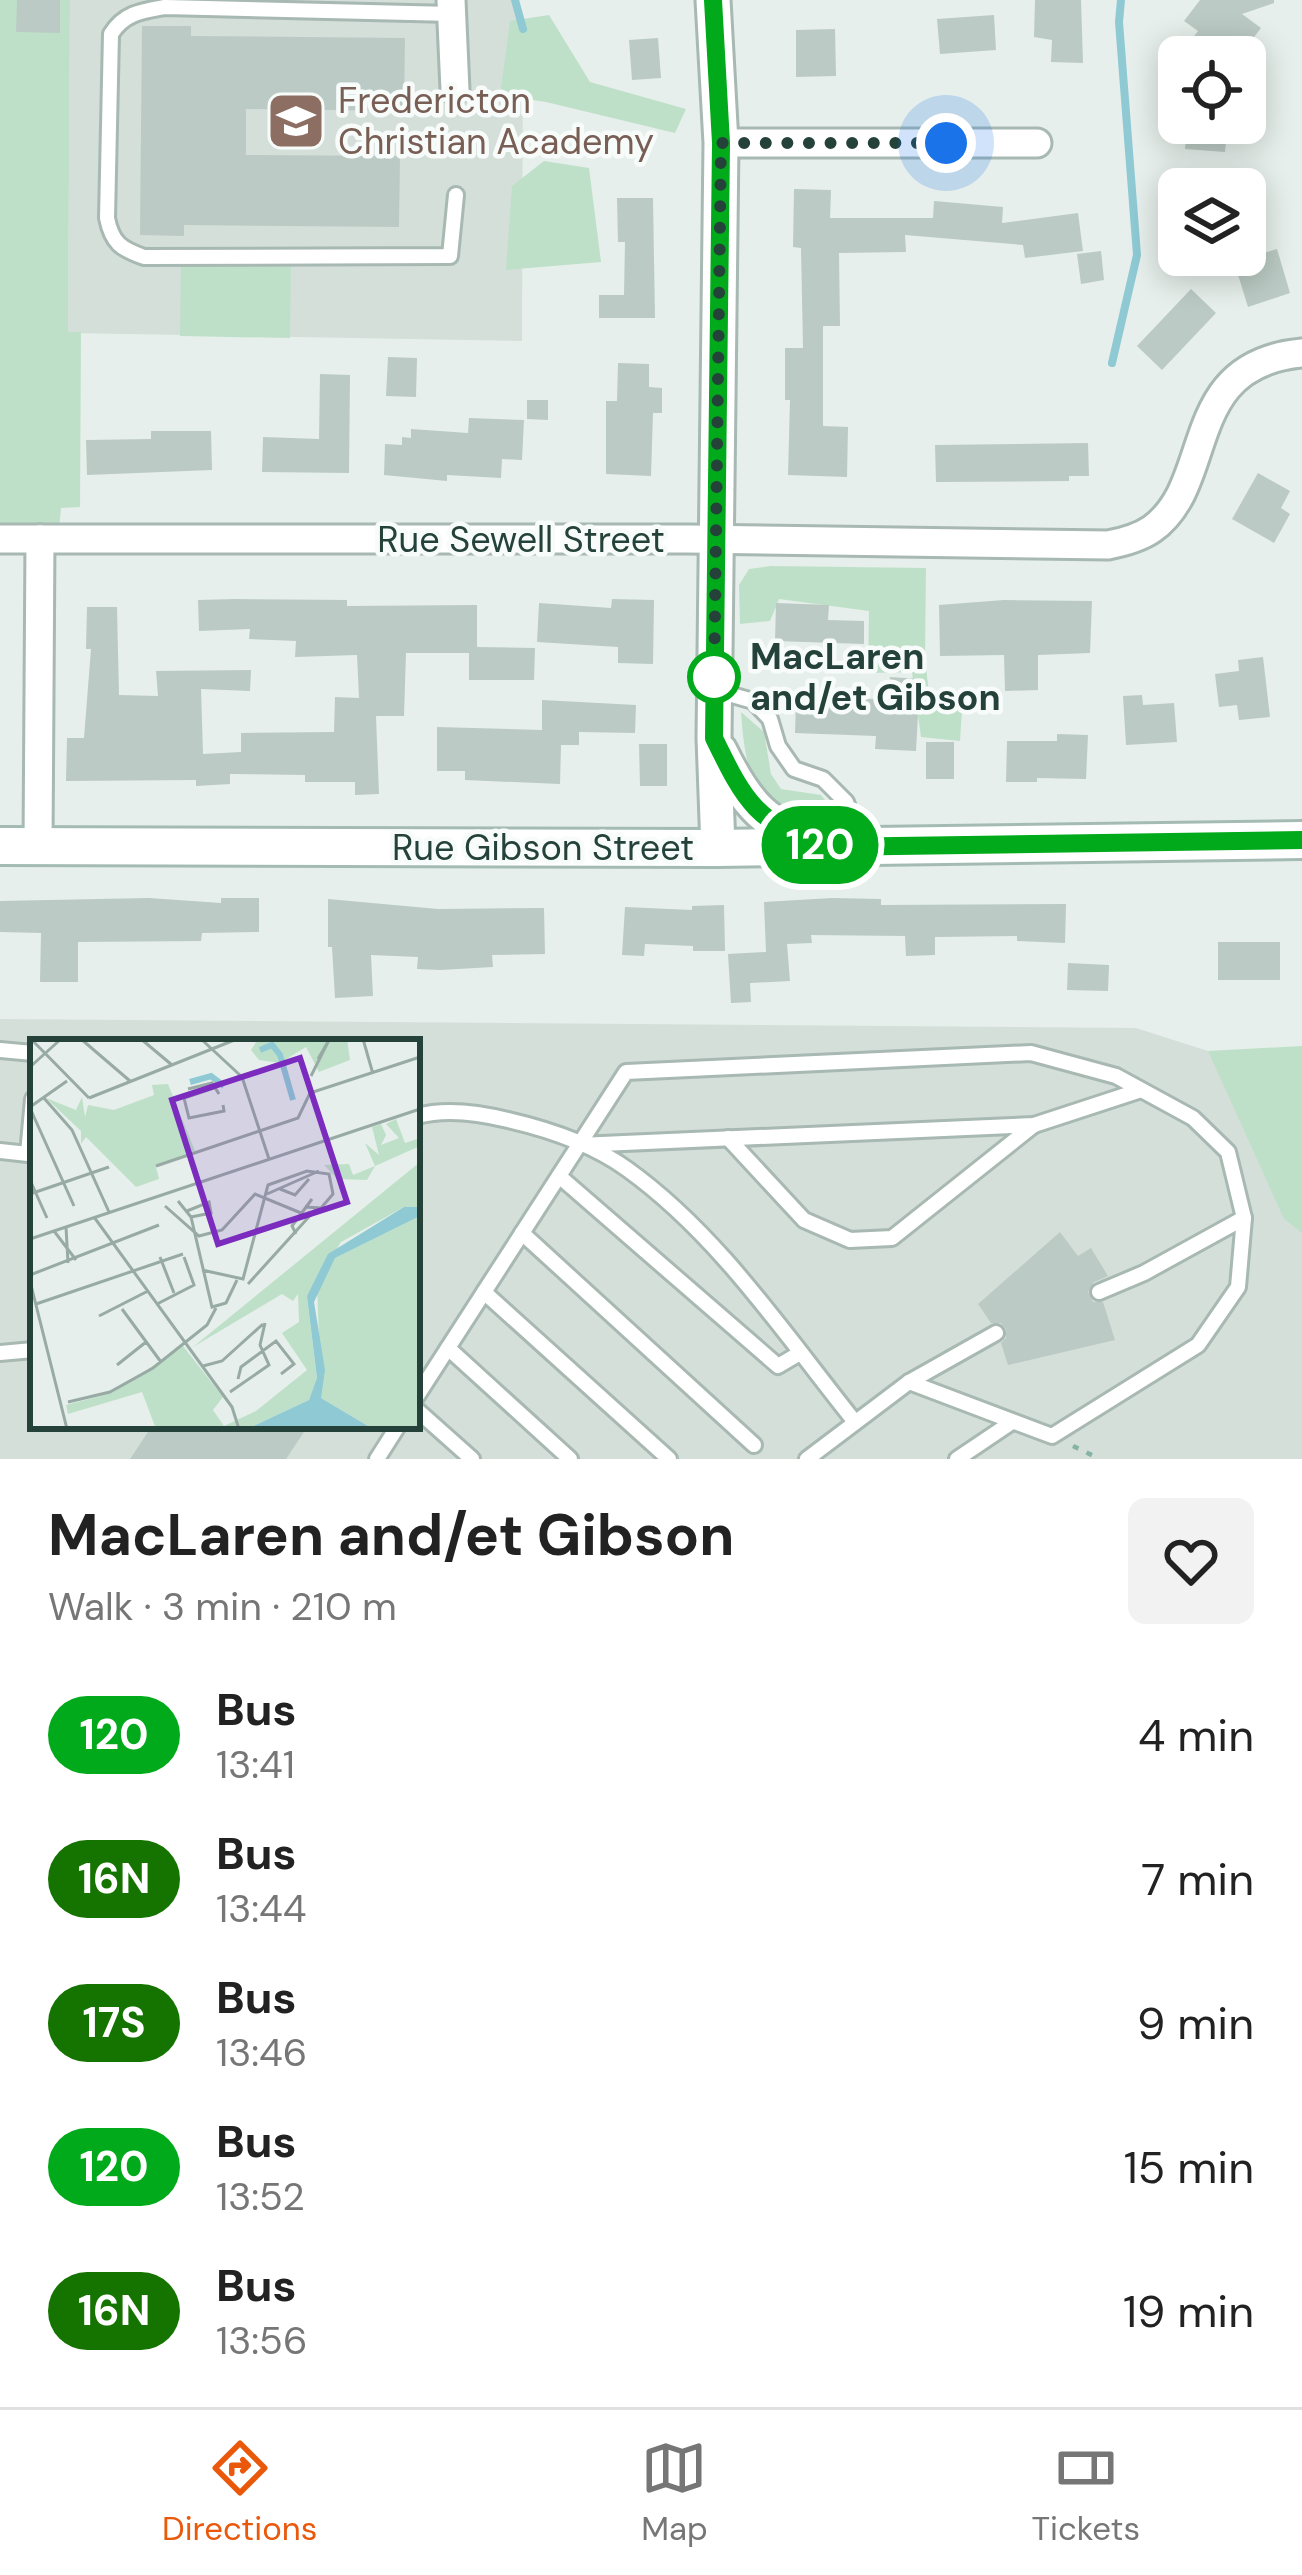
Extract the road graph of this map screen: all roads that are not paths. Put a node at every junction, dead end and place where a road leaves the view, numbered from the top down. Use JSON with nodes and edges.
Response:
{"nodes":[{"id":1,"x":713,"y":0,"type":"edge"},
{"id":2,"x":452,"y":7,"type":"edge"},
{"id":3,"x":455,"y":90,"type":"dead end"},
{"id":4,"x":721,"y":143,"type":"junction"},
{"id":5,"x":1037,"y":143,"type":"dead end"},
{"id":6,"x":456,"y":195,"type":"dead end"},
{"id":7,"x":1302,"y":353,"type":"edge"},
{"id":8,"x":0,"y":539,"type":"edge"},
{"id":9,"x":40,"y":539,"type":"junction"},
{"id":10,"x":715,"y":540,"type":"junction"},
{"id":11,"x":714,"y":690,"type":"junction"},
{"id":12,"x":714,"y":738,"type":"junction"},
{"id":13,"x":1302,"y":840,"type":"edge"},
{"id":14,"x":0,"y":846,"type":"edge"},
{"id":15,"x":38,"y":846,"type":"junction"},
{"id":16,"x":845,"y":847,"type":"junction"},
{"id":17,"x":718,"y":848,"type":"junction"},
{"id":18,"x":0,"y":1050,"type":"edge"},
{"id":19,"x":30,"y":1053,"type":"edge"},
{"id":20,"x":1141,"y":1090,"type":"junction"},
{"id":21,"x":420,"y":1115,"type":"edge"},
{"id":22,"x":1034,"y":1125,"type":"junction"},
{"id":23,"x":30,"y":1132,"type":"edge"},
{"id":24,"x":728,"y":1138,"type":"junction"},
{"id":25,"x":579,"y":1145,"type":"junction"},
{"id":26,"x":0,"y":1150,"type":"edge"},
{"id":27,"x":559,"y":1176,"type":"junction"},
{"id":28,"x":1244,"y":1218,"type":"junction"},
{"id":29,"x":522,"y":1233,"type":"junction"},
{"id":30,"x":484,"y":1292,"type":"junction"},
{"id":31,"x":1099,"y":1292,"type":"dead end"},
{"id":32,"x":997,"y":1333,"type":"dead end"},
{"id":33,"x":448,"y":1348,"type":"junction"},
{"id":34,"x":30,"y":1350,"type":"edge"},
{"id":35,"x":800,"y":1352,"type":"junction"},
{"id":36,"x":0,"y":1353,"type":"edge"},
{"id":37,"x":909,"y":1382,"type":"junction"},
{"id":38,"x":420,"y":1391,"type":"edge"},
{"id":39,"x":420,"y":1413,"type":"edge"},
{"id":40,"x":855,"y":1422,"type":"junction"},
{"id":41,"x":1012,"y":1422,"type":"junction"},
{"id":42,"x":396,"y":1429,"type":"edge"},
{"id":43,"x":754,"y":1444,"type":"dead end"},
{"id":44,"x":377,"y":1459,"type":"edge"},
{"id":45,"x":472,"y":1459,"type":"edge"},
{"id":46,"x":570,"y":1459,"type":"edge"},
{"id":47,"x":669,"y":1459,"type":"edge"},
{"id":48,"x":807,"y":1459,"type":"edge"},
{"id":49,"x":957,"y":1459,"type":"edge"}],
"edges":[{"from":1,"to":4,"type":"street"},
{"from":2,"to":3,"type":"street"},
{"from":2,"to":6,"type":"lane"},
{"from":4,"to":5,"type":"street"},
{"from":4,"to":10,"type":"street"},
{"from":7,"to":10,"type":"street","name":"Rue Sewell Street"},
{"from":8,"to":9,"type":"street","name":"Rue Sewell Street"},
{"from":9,"to":10,"type":"street","name":"Rue Sewell Street"},
{"from":9,"to":15,"type":"street"},
{"from":10,"to":11,"type":"street"},
{"from":11,"to":12,"type":"street"},
{"from":11,"to":16,"type":"lane"},
{"from":12,"to":16,"type":"street"},
{"from":12,"to":17,"type":"street"},
{"from":13,"to":16,"type":"main road","name":"Rue Gibson Street"},
{"from":14,"to":15,"type":"main road","name":"Rue Gibson Street"},
{"from":15,"to":17,"type":"main road","name":"Rue Gibson Street"},
{"from":16,"to":17,"type":"main road","name":"Rue Gibson Street"},
{"from":18,"to":19,"type":"lane"},
{"from":20,"to":22,"type":"lane"},
{"from":20,"to":25,"type":"lane"},
{"from":20,"to":28,"type":"lane"},
{"from":21,"to":25,"type":"lane"},
{"from":22,"to":24,"type":"lane"},
{"from":22,"to":24,"type":"lane"},
{"from":23,"to":26,"type":"lane"},
{"from":24,"to":25,"type":"lane"},
{"from":25,"to":27,"type":"lane"},
{"from":25,"to":35,"type":"lane"},
{"from":27,"to":29,"type":"lane"},
{"from":27,"to":35,"type":"lane"},
{"from":28,"to":31,"type":"lane"},
{"from":28,"to":41,"type":"lane"},
{"from":29,"to":30,"type":"lane"},
{"from":29,"to":43,"type":"lane"},
{"from":30,"to":33,"type":"lane"},
{"from":30,"to":47,"type":"lane"},
{"from":32,"to":37,"type":"lane"},
{"from":33,"to":38,"type":"lane"},
{"from":33,"to":46,"type":"lane"},
{"from":34,"to":36,"type":"lane"},
{"from":35,"to":40,"type":"lane"},
{"from":37,"to":40,"type":"lane"},
{"from":37,"to":41,"type":"lane"},
{"from":39,"to":45,"type":"lane"},
{"from":40,"to":48,"type":"lane"},
{"from":41,"to":49,"type":"lane"},
{"from":42,"to":44,"type":"lane"}]}
